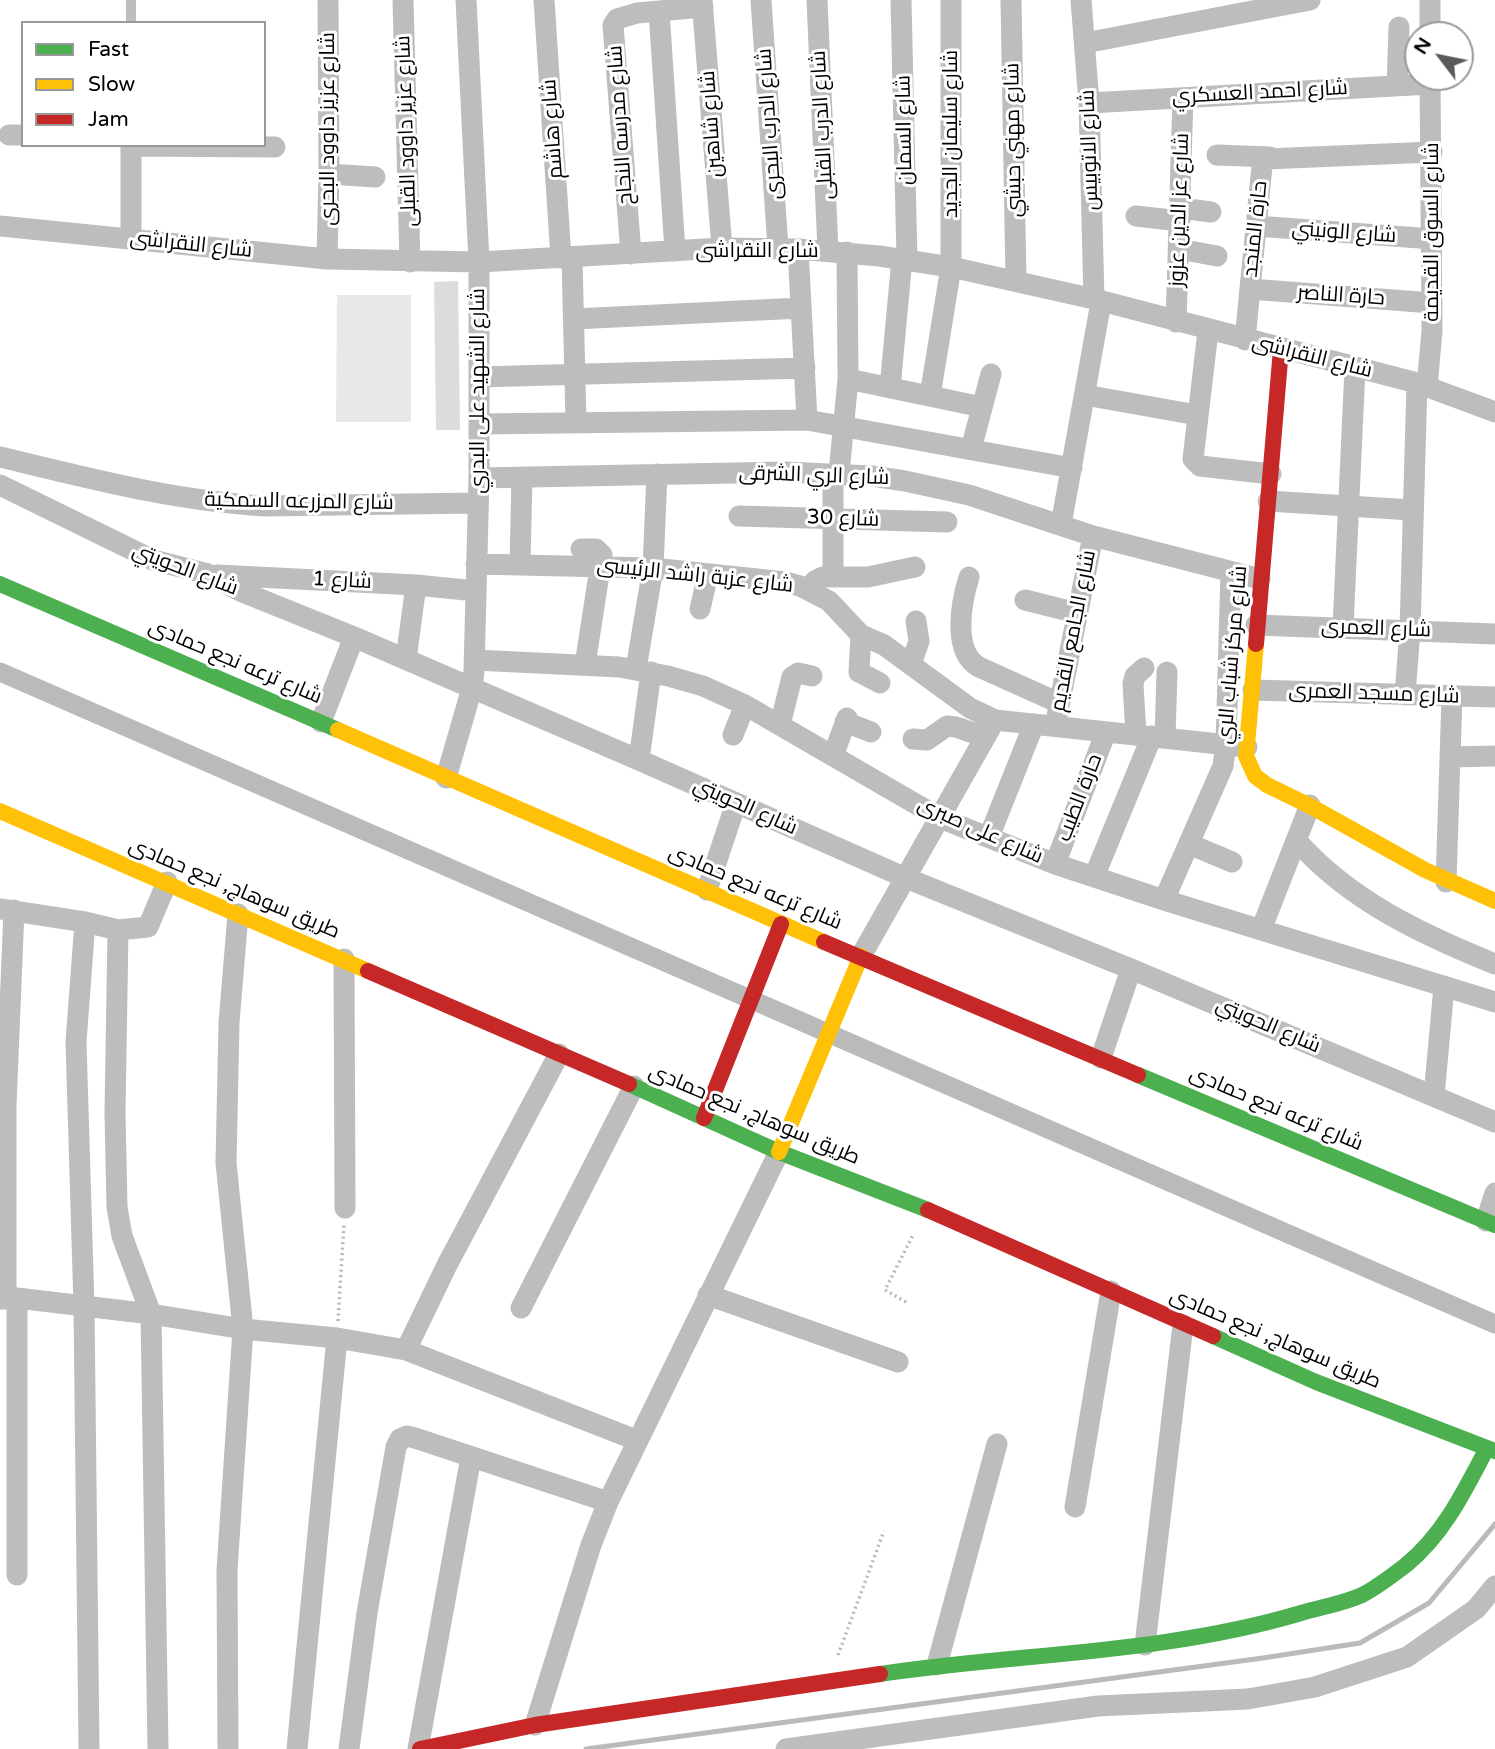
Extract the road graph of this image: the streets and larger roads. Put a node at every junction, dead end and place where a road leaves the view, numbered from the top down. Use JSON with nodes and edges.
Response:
{"nodes":[{"id":1,"x":328,"y":0,"type":"edge"},
{"id":2,"x":403,"y":0,"type":"edge"},
{"id":3,"x":466,"y":0,"type":"edge"},
{"id":4,"x":544,"y":0,"type":"edge"},
{"id":5,"x":761,"y":0,"type":"edge"},
{"id":6,"x":817,"y":0,"type":"edge"},
{"id":7,"x":901,"y":0,"type":"edge"},
{"id":8,"x":951,"y":0,"type":"edge"},
{"id":9,"x":1011,"y":0,"type":"edge"},
{"id":10,"x":1081,"y":0,"type":"edge"},
{"id":11,"x":1310,"y":0,"type":"edge"},
{"id":12,"x":1430,"y":0,"type":"edge"},
{"id":13,"x":703,"y":4,"type":"edge"},
{"id":14,"x":637,"y":7,"type":"edge"},
{"id":15,"x":659,"y":11,"type":"junction"},
{"id":16,"x":1430,"y":21,"type":"edge"},
{"id":17,"x":1399,"y":27,"type":"dead end"},
{"id":18,"x":1085,"y":43,"type":"junction"},
{"id":19,"x":1404,"y":85,"type":"edge"},
{"id":20,"x":1397,"y":86,"type":"junction"},
{"id":21,"x":1430,"y":91,"type":"edge"},
{"id":22,"x":1183,"y":98,"type":"junction"},
{"id":23,"x":1089,"y":103,"type":"junction"},
{"id":24,"x":266,"y":146,"type":"edge"},
{"id":25,"x":275,"y":146,"type":"dead end"},
{"id":26,"x":131,"y":147,"type":"edge"},
{"id":27,"x":1432,"y":152,"type":"junction"},
{"id":28,"x":1217,"y":155,"type":"dead end"},
{"id":29,"x":1270,"y":157,"type":"junction"},
{"id":30,"x":329,"y":174,"type":"junction"},
{"id":31,"x":375,"y":177,"type":"dead end"},
{"id":32,"x":1211,"y":212,"type":"dead end"},
{"id":33,"x":1180,"y":215,"type":"junction"},
{"id":34,"x":1136,"y":216,"type":"dead end"},
{"id":35,"x":0,"y":226,"type":"edge"},
{"id":36,"x":1256,"y":226,"type":"junction"},
{"id":37,"x":131,"y":239,"type":"junction"},
{"id":38,"x":1433,"y":239,"type":"junction"},
{"id":39,"x":722,"y":248,"type":"junction"},
{"id":40,"x":788,"y":249,"type":"junction"},
{"id":41,"x":1179,"y":249,"type":"junction"},
{"id":42,"x":675,"y":251,"type":"junction"},
{"id":43,"x":837,"y":251,"type":"junction"},
{"id":44,"x":631,"y":254,"type":"junction"},
{"id":45,"x":1217,"y":256,"type":"dead end"},
{"id":46,"x":566,"y":258,"type":"junction"},
{"id":47,"x":327,"y":259,"type":"junction"},
{"id":48,"x":904,"y":260,"type":"junction"},
{"id":49,"x":410,"y":262,"type":"junction"},
{"id":50,"x":479,"y":262,"type":"junction"},
{"id":51,"x":951,"y":267,"type":"junction"},
{"id":52,"x":1016,"y":280,"type":"junction"},
{"id":53,"x":1250,"y":289,"type":"junction"},
{"id":54,"x":1097,"y":301,"type":"junction"},
{"id":55,"x":1432,"y":303,"type":"junction"},
{"id":56,"x":802,"y":309,"type":"junction"},
{"id":57,"x":573,"y":319,"type":"junction"},
{"id":58,"x":1176,"y":322,"type":"junction"},
{"id":59,"x":1208,"y":331,"type":"junction"},
{"id":60,"x":1245,"y":340,"type":"junction"},
{"id":61,"x":1281,"y":349,"type":"junction"},
{"id":62,"x":805,"y":368,"type":"junction"},
{"id":63,"x":1355,"y":368,"type":"junction"},
{"id":64,"x":575,"y":374,"type":"junction"},
{"id":65,"x":991,"y":374,"type":"dead end"},
{"id":66,"x":479,"y":377,"type":"junction"},
{"id":67,"x":848,"y":379,"type":"junction"},
{"id":68,"x":1422,"y":385,"type":"junction"},
{"id":69,"x":890,"y":388,"type":"junction"},
{"id":70,"x":930,"y":396,"type":"junction"},
{"id":71,"x":1085,"y":396,"type":"junction"},
{"id":72,"x":982,"y":407,"type":"junction"},
{"id":73,"x":1495,"y":412,"type":"edge"},
{"id":74,"x":1197,"y":415,"type":"junction"},
{"id":75,"x":807,"y":420,"type":"junction"},
{"id":76,"x":576,"y":422,"type":"junction"},
{"id":77,"x":480,"y":424,"type":"junction"},
{"id":78,"x":844,"y":426,"type":"junction"},
{"id":79,"x":971,"y":449,"type":"junction"},
{"id":80,"x":0,"y":457,"type":"edge"},
{"id":81,"x":1072,"y":468,"type":"junction"},
{"id":82,"x":836,"y":473,"type":"junction"},
{"id":83,"x":657,"y":474,"type":"junction"},
{"id":84,"x":1270,"y":474,"type":"junction"},
{"id":85,"x":523,"y":477,"type":"junction"},
{"id":86,"x":480,"y":478,"type":"junction"},
{"id":87,"x":0,"y":485,"type":"edge"},
{"id":88,"x":1268,"y":501,"type":"junction"},
{"id":89,"x":477,"y":503,"type":"junction"},
{"id":90,"x":1349,"y":506,"type":"junction"},
{"id":91,"x":1412,"y":510,"type":"junction"},
{"id":92,"x":739,"y":516,"type":"dead end"},
{"id":93,"x":833,"y":519,"type":"junction"},
{"id":94,"x":947,"y":522,"type":"dead end"},
{"id":95,"x":1061,"y":526,"type":"junction"},
{"id":96,"x":1093,"y":536,"type":"junction"},
{"id":97,"x":581,"y":549,"type":"dead end"},
{"id":98,"x":476,"y":564,"type":"junction"},
{"id":99,"x":520,"y":564,"type":"junction"},
{"id":100,"x":602,"y":565,"type":"junction"},
{"id":101,"x":915,"y":567,"type":"dead end"},
{"id":102,"x":653,"y":568,"type":"junction"},
{"id":103,"x":1231,"y":572,"type":"junction"},
{"id":104,"x":208,"y":574,"type":"junction"},
{"id":105,"x":708,"y":574,"type":"junction"},
{"id":106,"x":833,"y":576,"type":"junction"},
{"id":107,"x":969,"y":577,"type":"dead end"},
{"id":108,"x":1260,"y":579,"type":"junction"},
{"id":109,"x":0,"y":584,"type":"edge"},
{"id":110,"x":415,"y":585,"type":"junction"},
{"id":111,"x":808,"y":590,"type":"junction"},
{"id":112,"x":476,"y":591,"type":"junction"},
{"id":113,"x":1025,"y":600,"type":"dead end"},
{"id":114,"x":700,"y":609,"type":"dead end"},
{"id":115,"x":1077,"y":613,"type":"junction"},
{"id":116,"x":916,"y":621,"type":"dead end"},
{"id":117,"x":1256,"y":625,"type":"junction"},
{"id":118,"x":1343,"y":627,"type":"junction"},
{"id":119,"x":1410,"y":630,"type":"junction"},
{"id":120,"x":1495,"y":634,"type":"edge"},
{"id":121,"x":861,"y":635,"type":"junction"},
{"id":122,"x":354,"y":637,"type":"junction"},
{"id":123,"x":406,"y":659,"type":"junction"},
{"id":124,"x":475,"y":660,"type":"junction"},
{"id":125,"x":585,"y":664,"type":"junction"},
{"id":126,"x":911,"y":665,"type":"junction"},
{"id":127,"x":1144,"y":668,"type":"dead end"},
{"id":128,"x":643,"y":670,"type":"junction"},
{"id":129,"x":1167,"y":672,"type":"dead end"},
{"id":130,"x":812,"y":676,"type":"dead end"},
{"id":131,"x":880,"y":683,"type":"dead end"},
{"id":132,"x":472,"y":688,"type":"junction"},
{"id":133,"x":1253,"y":690,"type":"junction"},
{"id":134,"x":1405,"y":695,"type":"junction"},
{"id":135,"x":1452,"y":696,"type":"junction"},
{"id":136,"x":1495,"y":697,"type":"edge"},
{"id":137,"x":1059,"y":703,"type":"junction"},
{"id":138,"x":745,"y":705,"type":"junction"},
{"id":139,"x":321,"y":722,"type":"junction"},
{"id":140,"x":780,"y":725,"type":"junction"},
{"id":141,"x":1044,"y":725,"type":"junction"},
{"id":142,"x":990,"y":729,"type":"junction"},
{"id":143,"x":871,"y":732,"type":"dead end"},
{"id":144,"x":1105,"y":732,"type":"junction"},
{"id":145,"x":733,"y":735,"type":"dead end"},
{"id":146,"x":1151,"y":736,"type":"junction"},
{"id":147,"x":913,"y":739,"type":"dead end"},
{"id":148,"x":1237,"y":745,"type":"junction"},
{"id":149,"x":833,"y":756,"type":"junction"},
{"id":150,"x":1450,"y":757,"type":"junction"},
{"id":151,"x":1495,"y":757,"type":"edge"},
{"id":152,"x":639,"y":760,"type":"junction"},
{"id":153,"x":446,"y":778,"type":"junction"},
{"id":154,"x":736,"y":803,"type":"junction"},
{"id":155,"x":1310,"y":806,"type":"junction"},
{"id":156,"x":0,"y":811,"type":"edge"},
{"id":157,"x":940,"y":818,"type":"junction"},
{"id":158,"x":989,"y":837,"type":"junction"},
{"id":159,"x":1296,"y":840,"type":"junction"},
{"id":160,"x":1189,"y":844,"type":"junction"},
{"id":161,"x":1232,"y":862,"type":"dead end"},
{"id":162,"x":1055,"y":864,"type":"junction"},
{"id":163,"x":1094,"y":877,"type":"junction"},
{"id":164,"x":906,"y":878,"type":"junction"},
{"id":165,"x":167,"y":882,"type":"junction"},
{"id":166,"x":1446,"y":882,"type":"junction"},
{"id":167,"x":707,"y":890,"type":"junction"},
{"id":168,"x":1164,"y":900,"type":"junction"},
{"id":169,"x":1495,"y":901,"type":"edge"},
{"id":170,"x":7,"y":909,"type":"edge"},
{"id":171,"x":239,"y":914,"type":"junction"},
{"id":172,"x":85,"y":922,"type":"junction"},
{"id":173,"x":781,"y":924,"type":"junction"},
{"id":174,"x":118,"y":930,"type":"junction"},
{"id":175,"x":1261,"y":930,"type":"junction"},
{"id":176,"x":861,"y":956,"type":"junction"},
{"id":177,"x":344,"y":960,"type":"junction"},
{"id":178,"x":1495,"y":964,"type":"edge"},
{"id":179,"x":1131,"y":969,"type":"junction"},
{"id":180,"x":1444,"y":987,"type":"junction"},
{"id":181,"x":1495,"y":1002,"type":"edge"},
{"id":182,"x":559,"y":1054,"type":"junction"},
{"id":183,"x":1101,"y":1058,"type":"junction"},
{"id":184,"x":634,"y":1086,"type":"junction"},
{"id":185,"x":1434,"y":1096,"type":"junction"},
{"id":186,"x":704,"y":1118,"type":"junction"},
{"id":187,"x":1495,"y":1122,"type":"edge"},
{"id":188,"x":779,"y":1152,"type":"junction"},
{"id":189,"x":1495,"y":1193,"type":"edge"},
{"id":190,"x":345,"y":1208,"type":"road end"},
{"id":191,"x":1491,"y":1223,"type":"edge"},
{"id":192,"x":1111,"y":1291,"type":"junction"},
{"id":193,"x":708,"y":1295,"type":"junction"},
{"id":194,"x":7,"y":1299,"type":"edge"},
{"id":195,"x":84,"y":1306,"type":"junction"},
{"id":196,"x":521,"y":1308,"type":"dead end"},
{"id":197,"x":151,"y":1314,"type":"junction"},
{"id":198,"x":1183,"y":1325,"type":"junction"},
{"id":199,"x":243,"y":1329,"type":"junction"},
{"id":200,"x":337,"y":1338,"type":"junction"},
{"id":201,"x":406,"y":1350,"type":"junction"},
{"id":202,"x":898,"y":1362,"type":"dead end"},
{"id":203,"x":636,"y":1440,"type":"junction"},
{"id":204,"x":998,"y":1444,"type":"dead end"},
{"id":205,"x":1491,"y":1449,"type":"edge"},
{"id":206,"x":471,"y":1457,"type":"junction"},
{"id":207,"x":608,"y":1502,"type":"junction"},
{"id":208,"x":1075,"y":1507,"type":"dead end"},
{"id":209,"x":17,"y":1575,"type":"dead end"},
{"id":210,"x":1494,"y":1591,"type":"edge"},
{"id":211,"x":1145,"y":1645,"type":"junction"},
{"id":212,"x":937,"y":1665,"type":"junction"},
{"id":213,"x":522,"y":1732,"type":"junction"},
{"id":214,"x":89,"y":1749,"type":"edge"},
{"id":215,"x":158,"y":1749,"type":"edge"},
{"id":216,"x":228,"y":1749,"type":"edge"},
{"id":217,"x":298,"y":1749,"type":"edge"},
{"id":218,"x":349,"y":1749,"type":"edge"},
{"id":219,"x":419,"y":1749,"type":"edge"},
{"id":220,"x":786,"y":1749,"type":"edge"}],
"edges":[{"from":1,"to":30,"type":"street","name":"شارع عزيز داوود البحرى"},
{"from":2,"to":49,"type":"street","name":"شارع عزيز داوود القبلى"},
{"from":3,"to":50,"type":"street","name":"شارع الشهيد على البدري"},
{"from":4,"to":46,"type":"street","name":"شارع هاشم"},
{"from":5,"to":40,"type":"street","name":"شارع الدرب البحرى"},
{"from":6,"to":43,"type":"street","name":"شارع الدرب القبلى"},
{"from":7,"to":48,"type":"street","name":"شارع السمان"},
{"from":8,"to":51,"type":"street","name":"شارع سليمان الجديد"},
{"from":9,"to":52,"type":"street","name":"شارع مهني حبشي"},
{"from":10,"to":18,"type":"street","name":"شارع الاتوبيس"},
{"from":11,"to":18,"type":"street"},
{"from":12,"to":16,"type":"street"},
{"from":13,"to":15,"type":"street"},
{"from":13,"to":39,"type":"street","name":"شارع شاهين"},
{"from":14,"to":15,"type":"street"},
{"from":14,"to":44,"type":"street","name":"شارع مدرسه النجاح"},
{"from":15,"to":42,"type":"street"},
{"from":17,"to":20,"type":"street"},
{"from":18,"to":23,"type":"street","name":"شارع الاتوبيس"},
{"from":19,"to":20,"type":"street","name":"شارع احمد العسكري"},
{"from":20,"to":22,"type":"street","name":"شارع احمد العسكري"},
{"from":21,"to":27,"type":"street","name":"شارع السوق القديمة"},
{"from":22,"to":23,"type":"street","name":"شارع احمد العسكري"},
{"from":22,"to":33,"type":"street","name":"شارع عز الدين عزوز"},
{"from":23,"to":54,"type":"street","name":"شارع الاتوبيس"},
{"from":24,"to":25,"type":"street"},
{"from":26,"to":37,"type":"street"},
{"from":27,"to":29,"type":"street","name":"حارة المنجد"},
{"from":27,"to":38,"type":"street","name":"شارع السوق القديمة"},
{"from":28,"to":29,"type":"street"},
{"from":29,"to":36,"type":"street","name":"حارة المنجد"},
{"from":30,"to":31,"type":"street"},
{"from":30,"to":47,"type":"street","name":"شارع عزيز داوود البحرى"},
{"from":32,"to":33,"type":"street"},
{"from":33,"to":34,"type":"street"},
{"from":33,"to":41,"type":"street","name":"شارع عز الدين عزوز"},
{"from":35,"to":37,"type":"street","name":"شارع النقراشى"},
{"from":36,"to":38,"type":"street","name":"شارع الونيني"},
{"from":36,"to":53,"type":"street","name":"حارة المنجد"},
{"from":37,"to":47,"type":"street","name":"شارع النقراشى"},
{"from":38,"to":55,"type":"street","name":"شارع السوق القديمة"},
{"from":39,"to":40,"type":"street","name":"شارع النقراشى"},
{"from":39,"to":42,"type":"street","name":"شارع النقراشى"},
{"from":40,"to":43,"type":"street","name":"شارع النقراشى"},
{"from":40,"to":56,"type":"street","name":"شارع الدرب البحرى"},
{"from":41,"to":45,"type":"street"},
{"from":41,"to":58,"type":"street","name":"شارع عز الدين عزوز"},
{"from":42,"to":44,"type":"street","name":"شارع النقراشى"},
{"from":43,"to":48,"type":"street","name":"شارع النقراشى"},
{"from":43,"to":67,"type":"street","name":"شارع الدرب القبلى"},
{"from":44,"to":46,"type":"street","name":"شارع النقراشى"},
{"from":46,"to":50,"type":"street","name":"شارع النقراشى"},
{"from":46,"to":57,"type":"street","name":"شارع هاشم"},
{"from":47,"to":49,"type":"street","name":"شارع النقراشى"},
{"from":48,"to":51,"type":"street","name":"شارع النقراشى"},
{"from":48,"to":69,"type":"street","name":"شارع السمان"},
{"from":49,"to":50,"type":"street","name":"شارع النقراشى"},
{"from":50,"to":66,"type":"street","name":"شارع الشهيد على البدري"},
{"from":51,"to":52,"type":"street","name":"شارع النقراشى"},
{"from":51,"to":70,"type":"street","name":"شارع سليمان الجديد"},
{"from":52,"to":54,"type":"street","name":"شارع النقراشى"},
{"from":53,"to":55,"type":"street","name":"حارة الناصر"},
{"from":53,"to":60,"type":"street","name":"حارة المنجد"},
{"from":54,"to":58,"type":"street","name":"شارع النقراشى"},
{"from":54,"to":71,"type":"street","name":"شارع الاتوبيس"},
{"from":55,"to":68,"type":"street","name":"شارع السوق القديمة"},
{"from":56,"to":57,"type":"street"},
{"from":56,"to":62,"type":"street","name":"شارع الدرب البحرى"},
{"from":57,"to":64,"type":"street","name":"شارع هاشم"},
{"from":58,"to":59,"type":"street","name":"شارع النقراشى"},
{"from":59,"to":60,"type":"street","name":"شارع النقراشى"},
{"from":59,"to":74,"type":"street"},
{"from":60,"to":61,"type":"street","name":"شارع النقراشى"},
{"from":61,"to":63,"type":"street","name":"شارع النقراشى"},
{"from":61,"to":84,"type":"street","name":"شارع مركز شباب الري"},
{"from":62,"to":64,"type":"street"},
{"from":62,"to":75,"type":"street","name":"شارع الدرب البحرى"},
{"from":63,"to":68,"type":"street","name":"شارع النقراشى"},
{"from":63,"to":90,"type":"street"},
{"from":64,"to":66,"type":"street"},
{"from":64,"to":76,"type":"street","name":"شارع هاشم"},
{"from":65,"to":72,"type":"street"},
{"from":66,"to":77,"type":"street","name":"شارع الشهيد على البدري"},
{"from":67,"to":69,"type":"street"},
{"from":67,"to":78,"type":"street","name":"شارع الدرب القبلى"},
{"from":68,"to":73,"type":"street","name":"شارع النقراشى"},
{"from":68,"to":91,"type":"street","name":"شارع السوق القديمة"},
{"from":69,"to":70,"type":"street"},
{"from":70,"to":72,"type":"street"},
{"from":71,"to":74,"type":"street"},
{"from":71,"to":81,"type":"street","name":"شارع الاتوبيس"},
{"from":72,"to":79,"type":"street"},
{"from":74,"to":84,"type":"street"},
{"from":75,"to":76,"type":"street"},
{"from":75,"to":78,"type":"street"},
{"from":76,"to":77,"type":"street"},
{"from":77,"to":86,"type":"street","name":"شارع الشهيد على البدري"},
{"from":78,"to":79,"type":"street"},
{"from":78,"to":82,"type":"street","name":"شارع الدرب القبلى"},
{"from":79,"to":81,"type":"street"},
{"from":80,"to":89,"type":"street","name":"شارع المزرعه السمكية"},
{"from":81,"to":95,"type":"street","name":"شارع الاتوبيس"},
{"from":82,"to":83,"type":"street","name":"شارع الري الشرقى"},
{"from":82,"to":93,"type":"street","name":"شارع الدرب القبلى"},
{"from":82,"to":95,"type":"street","name":"شارع الري الشرقى"},
{"from":83,"to":85,"type":"street","name":"شارع الري الشرقى"},
{"from":83,"to":102,"type":"street"},
{"from":84,"to":88,"type":"street","name":"شارع مركز شباب الري"},
{"from":85,"to":86,"type":"street","name":"شارع الري الشرقى"},
{"from":85,"to":99,"type":"street"},
{"from":86,"to":89,"type":"street","name":"شارع الشهيد على البدري"},
{"from":87,"to":104,"type":"street","name":"شارع الحويتي"},
{"from":88,"to":90,"type":"street"},
{"from":88,"to":108,"type":"street","name":"شارع مركز شباب الري"},
{"from":89,"to":98,"type":"street","name":"شارع الشهيد على البدري"},
{"from":90,"to":91,"type":"street"},
{"from":90,"to":118,"type":"street"},
{"from":91,"to":119,"type":"street","name":"شارع السوق القديمة"},
{"from":92,"to":93,"type":"street","name":"شارع 30"},
{"from":93,"to":94,"type":"street","name":"شارع 30"},
{"from":93,"to":106,"type":"street","name":"شارع الدرب القبلى"},
{"from":95,"to":96,"type":"street","name":"شارع الري الشرقى"},
{"from":96,"to":103,"type":"street","name":"شارع الري الشرقى"},
{"from":96,"to":115,"type":"street","name":"شارع الجامع القديم"},
{"from":97,"to":100,"type":"street"},
{"from":98,"to":99,"type":"street","name":"شارع عزبة راشد الرئيسى"},
{"from":98,"to":112,"type":"street","name":"شارع الشهيد على البدري"},
{"from":99,"to":100,"type":"street","name":"شارع عزبة راشد الرئيسى"},
{"from":100,"to":102,"type":"street","name":"شارع عزبة راشد الرئيسى"},
{"from":100,"to":125,"type":"street"},
{"from":101,"to":106,"type":"street"},
{"from":102,"to":105,"type":"street","name":"شارع عزبة راشد الرئيسى"},
{"from":102,"to":128,"type":"street"},
{"from":103,"to":108,"type":"street","name":"شارع الري الشرقى"},
{"from":103,"to":148,"type":"street"},
{"from":104,"to":110,"type":"street","name":"شارع 1"},
{"from":104,"to":122,"type":"street","name":"شارع الحويتي"},
{"from":105,"to":111,"type":"street","name":"شارع عزبة راشد الرئيسى"},
{"from":105,"to":114,"type":"street"},
{"from":106,"to":111,"type":"street"},
{"from":107,"to":137,"type":"street"},
{"from":108,"to":117,"type":"street","name":"شارع مركز شباب الري"},
{"from":109,"to":139,"type":"street","name":"شارع ترعه نجع حمادى"},
{"from":110,"to":112,"type":"street","name":"شارع 1"},
{"from":110,"to":123,"type":"street"},
{"from":111,"to":121,"type":"street","name":"شارع عزبة راشد الرئيسى"},
{"from":112,"to":124,"type":"street","name":"شارع الشهيد على البدري"},
{"from":113,"to":115,"type":"street"},
{"from":115,"to":137,"type":"street","name":"شارع الجامع القديم"},
{"from":116,"to":126,"type":"street"},
{"from":117,"to":118,"type":"street","name":"شارع العمرى"},
{"from":117,"to":133,"type":"street","name":"شارع مركز شباب الري"},
{"from":118,"to":119,"type":"street","name":"شارع العمرى"},
{"from":119,"to":120,"type":"street","name":"شارع العمرى"},
{"from":119,"to":134,"type":"street","name":"شارع السوق القديمة"},
{"from":121,"to":126,"type":"street","name":"شارع عزبة راشد الرئيسى"},
{"from":121,"to":131,"type":"street"},
{"from":122,"to":123,"type":"street","name":"شارع الحويتي"},
{"from":122,"to":139,"type":"street"},
{"from":123,"to":132,"type":"street","name":"شارع الحويتي"},
{"from":124,"to":125,"type":"street","name":"شارع على صبرى"},
{"from":124,"to":132,"type":"street","name":"شارع الشهيد على البدري"},
{"from":125,"to":128,"type":"street","name":"شارع على صبرى"},
{"from":126,"to":142,"type":"street","name":"شارع عزبة راشد الرئيسى"},
{"from":127,"to":146,"type":"street"},
{"from":128,"to":138,"type":"street","name":"شارع على صبرى"},
{"from":128,"to":152,"type":"street"},
{"from":129,"to":146,"type":"street"},
{"from":130,"to":140,"type":"street"},
{"from":132,"to":152,"type":"street","name":"شارع الحويتي"},
{"from":132,"to":153,"type":"street","name":"شارع الشهيد على البدري"},
{"from":133,"to":134,"type":"street","name":"شارع مسجد العمرى"},
{"from":133,"to":148,"type":"street","name":"شارع مركز شباب الري"},
{"from":134,"to":135,"type":"street","name":"شارع مسجد العمرى"},
{"from":135,"to":136,"type":"street","name":"شارع مسجد العمرى"},
{"from":135,"to":150,"type":"street"},
{"from":137,"to":141,"type":"street","name":"شارع الجامع القديم"},
{"from":138,"to":140,"type":"street","name":"شارع على صبرى"},
{"from":138,"to":145,"type":"street"},
{"from":139,"to":153,"type":"street","name":"شارع ترعه نجع حمادى"},
{"from":140,"to":149,"type":"street","name":"شارع على صبرى"},
{"from":141,"to":142,"type":"street","name":"شارع عزبة راشد الرئيسى"},
{"from":141,"to":144,"type":"street","name":"شارع عزبة راشد الرئيسى"},
{"from":141,"to":158,"type":"street","name":"شارع الجامع القديم"},
{"from":142,"to":147,"type":"street"},
{"from":142,"to":157,"type":"street"},
{"from":143,"to":149,"type":"street"},
{"from":144,"to":146,"type":"street","name":"شارع عزبة راشد الرئيسى"},
{"from":144,"to":162,"type":"street","name":"حارة الطيب"},
{"from":146,"to":148,"type":"street","name":"شارع عزبة راشد الرئيسى"},
{"from":146,"to":163,"type":"street"},
{"from":148,"to":155,"type":"street","name":"شارع مركز شباب الري"},
{"from":148,"to":160,"type":"street"},
{"from":149,"to":157,"type":"street","name":"شارع على صبرى"},
{"from":150,"to":151,"type":"street"},
{"from":150,"to":166,"type":"street"},
{"from":152,"to":154,"type":"street","name":"شارع الحويتي"},
{"from":153,"to":167,"type":"street","name":"شارع ترعه نجع حمادى"},
{"from":154,"to":164,"type":"street","name":"شارع الحويتي"},
{"from":154,"to":167,"type":"street"},
{"from":155,"to":159,"type":"street"},
{"from":155,"to":166,"type":"street","name":"شارع مركز شباب الري"},
{"from":156,"to":165,"type":"street","name":"طريق سوهاج, نجع حمادى"},
{"from":157,"to":158,"type":"street","name":"شارع على صبرى"},
{"from":157,"to":164,"type":"street"},
{"from":158,"to":162,"type":"street","name":"شارع على صبرى"},
{"from":159,"to":175,"type":"street"},
{"from":159,"to":178,"type":"street"},
{"from":160,"to":161,"type":"street"},
{"from":160,"to":168,"type":"street"},
{"from":162,"to":163,"type":"street","name":"شارع على صبرى"},
{"from":163,"to":168,"type":"street","name":"شارع على صبرى"},
{"from":164,"to":176,"type":"street"},
{"from":164,"to":179,"type":"street","name":"شارع الحويتي"},
{"from":165,"to":171,"type":"street","name":"طريق سوهاج, نجع حمادى"},
{"from":165,"to":174,"type":"street"},
{"from":166,"to":169,"type":"street","name":"شارع مركز شباب الري"},
{"from":167,"to":173,"type":"street","name":"شارع ترعه نجع حمادى"},
{"from":168,"to":175,"type":"street","name":"شارع على صبرى"},
{"from":170,"to":172,"type":"street"},
{"from":170,"to":194,"type":"street"},
{"from":171,"to":177,"type":"street","name":"طريق سوهاج, نجع حمادى"},
{"from":171,"to":199,"type":"street"},
{"from":172,"to":174,"type":"street"},
{"from":172,"to":195,"type":"street"},
{"from":173,"to":176,"type":"street","name":"شارع ترعه نجع حمادى"},
{"from":173,"to":186,"type":"street"},
{"from":174,"to":197,"type":"street"},
{"from":175,"to":180,"type":"street","name":"شارع على صبرى"},
{"from":176,"to":183,"type":"street","name":"شارع ترعه نجع حمادى"},
{"from":176,"to":188,"type":"street"},
{"from":177,"to":182,"type":"street","name":"طريق سوهاج, نجع حمادى"},
{"from":177,"to":190,"type":"street"},
{"from":179,"to":183,"type":"street"},
{"from":179,"to":185,"type":"street","name":"شارع الحويتي"},
{"from":180,"to":181,"type":"street","name":"شارع على صبرى"},
{"from":180,"to":185,"type":"street"},
{"from":182,"to":184,"type":"street","name":"طريق سوهاج, نجع حمادى"},
{"from":182,"to":201,"type":"street"},
{"from":183,"to":191,"type":"street","name":"شارع ترعه نجع حمادى"},
{"from":184,"to":186,"type":"street","name":"طريق سوهاج, نجع حمادى"},
{"from":184,"to":196,"type":"street"},
{"from":185,"to":187,"type":"street","name":"شارع الحويتي"},
{"from":186,"to":188,"type":"street","name":"طريق سوهاج, نجع حمادى"},
{"from":188,"to":192,"type":"street","name":"طريق سوهاج, نجع حمادى"},
{"from":188,"to":193,"type":"street"},
{"from":189,"to":191,"type":"street"},
{"from":192,"to":198,"type":"street","name":"طريق سوهاج, نجع حمادى"},
{"from":192,"to":208,"type":"street"},
{"from":193,"to":202,"type":"street"},
{"from":193,"to":203,"type":"street"},
{"from":194,"to":195,"type":"street"},
{"from":194,"to":209,"type":"street"},
{"from":195,"to":197,"type":"street"},
{"from":195,"to":214,"type":"street"},
{"from":197,"to":199,"type":"street"},
{"from":197,"to":215,"type":"street"},
{"from":198,"to":205,"type":"street","name":"طريق سوهاج, نجع حمادى"},
{"from":198,"to":211,"type":"street"},
{"from":199,"to":200,"type":"street"},
{"from":199,"to":216,"type":"street"},
{"from":200,"to":201,"type":"street"},
{"from":200,"to":217,"type":"street"},
{"from":201,"to":203,"type":"street"},
{"from":203,"to":207,"type":"street"},
{"from":204,"to":212,"type":"street"},
{"from":205,"to":211,"type":"street"},
{"from":206,"to":207,"type":"street"},
{"from":206,"to":218,"type":"street"},
{"from":206,"to":219,"type":"street"},
{"from":207,"to":213,"type":"street"},
{"from":210,"to":220,"type":"street"},
{"from":211,"to":212,"type":"street"},
{"from":212,"to":213,"type":"street"},
{"from":213,"to":219,"type":"street"}]}
